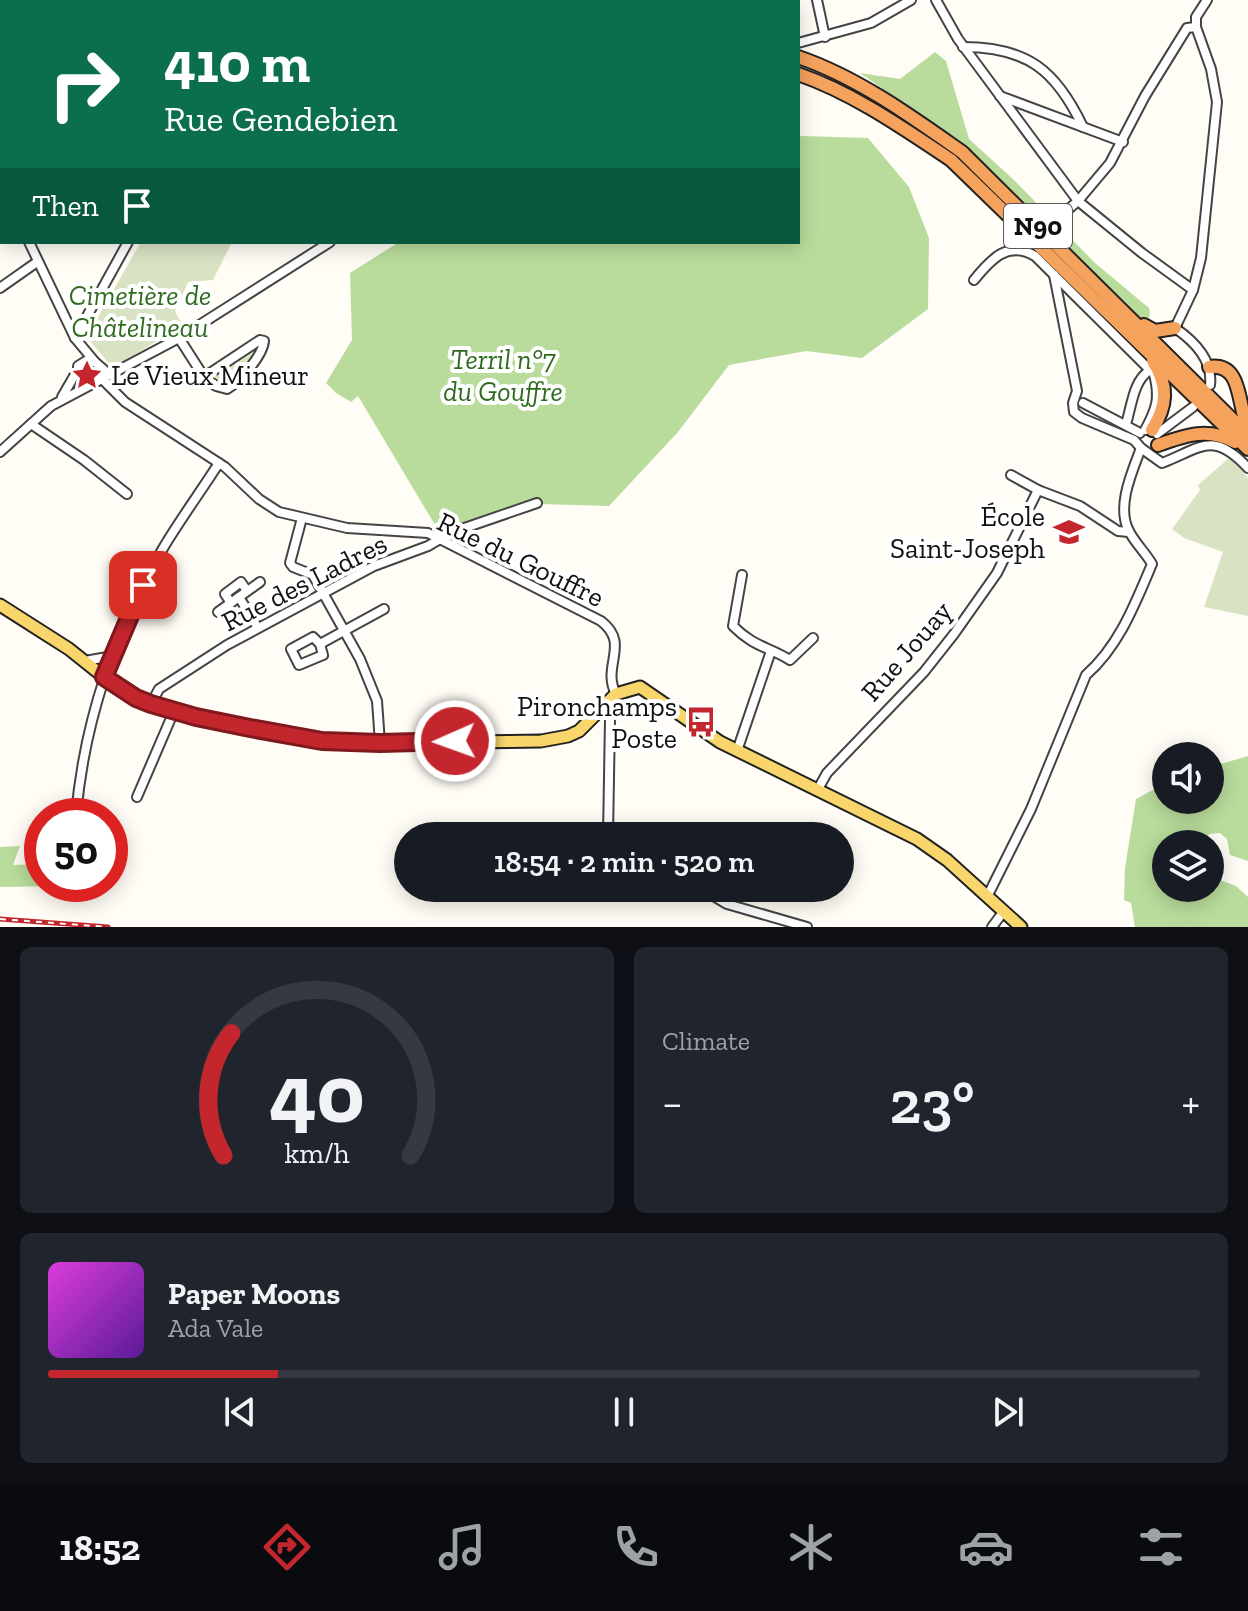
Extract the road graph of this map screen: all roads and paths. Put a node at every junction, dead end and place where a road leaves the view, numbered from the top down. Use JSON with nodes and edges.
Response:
{"nodes":[{"id":1,"x":817,"y":0,"type":"edge"},
{"id":2,"x":911,"y":0,"type":"edge"},
{"id":3,"x":936,"y":0,"type":"edge"},
{"id":4,"x":1207,"y":0,"type":"edge"},
{"id":5,"x":1196,"y":27,"type":"junction"},
{"id":6,"x":825,"y":37,"type":"junction"},
{"id":7,"x":800,"y":43,"type":"edge"},
{"id":8,"x":963,"y":47,"type":"junction"},
{"id":9,"x":800,"y":58,"type":"edge"},
{"id":10,"x":800,"y":75,"type":"edge"},
{"id":11,"x":999,"y":96,"type":"junction"},
{"id":12,"x":1083,"y":127,"type":"junction"},
{"id":13,"x":1123,"y":142,"type":"junction"},
{"id":14,"x":1078,"y":201,"type":"junction"},
{"id":15,"x":1056,"y":220,"type":"dead end"},
{"id":16,"x":30,"y":244,"type":"edge"},
{"id":17,"x":127,"y":244,"type":"edge"},
{"id":18,"x":327,"y":244,"type":"edge"},
{"id":19,"x":37,"y":262,"type":"junction"},
{"id":20,"x":1054,"y":275,"type":"junction"},
{"id":21,"x":974,"y":280,"type":"dead end"},
{"id":22,"x":1100,"y":287,"type":"junction"},
{"id":23,"x":0,"y":288,"type":"edge"},
{"id":24,"x":1193,"y":290,"type":"junction"},
{"id":25,"x":1077,"y":297,"type":"junction"},
{"id":26,"x":1061,"y":308,"type":"junction"},
{"id":27,"x":1114,"y":317,"type":"junction"},
{"id":28,"x":1175,"y":328,"type":"junction"},
{"id":29,"x":75,"y":338,"type":"junction"},
{"id":30,"x":179,"y":338,"type":"junction"},
{"id":31,"x":95,"y":362,"type":"junction"},
{"id":32,"x":1209,"y":367,"type":"junction"},
{"id":33,"x":78,"y":368,"type":"junction"},
{"id":34,"x":1150,"y":370,"type":"junction"},
{"id":35,"x":204,"y":377,"type":"junction"},
{"id":36,"x":102,"y":379,"type":"junction"},
{"id":37,"x":1210,"y":385,"type":"dead end"},
{"id":38,"x":59,"y":401,"type":"junction"},
{"id":39,"x":1083,"y":403,"type":"dead end"},
{"id":40,"x":1193,"y":407,"type":"dead end"},
{"id":41,"x":31,"y":424,"type":"junction"},
{"id":42,"x":1126,"y":424,"type":"junction"},
{"id":43,"x":1248,"y":428,"type":"edge"},
{"id":44,"x":1248,"y":435,"type":"edge"},
{"id":45,"x":1148,"y":440,"type":"junction"},
{"id":46,"x":1248,"y":449,"type":"edge"},
{"id":47,"x":0,"y":452,"type":"edge"},
{"id":48,"x":1248,"y":455,"type":"edge"},
{"id":49,"x":219,"y":463,"type":"junction"},
{"id":50,"x":1248,"y":468,"type":"edge"},
{"id":51,"x":1011,"y":475,"type":"dead end"},
{"id":52,"x":1038,"y":490,"type":"junction"},
{"id":53,"x":127,"y":494,"type":"dead end"},
{"id":54,"x":537,"y":503,"type":"dead end"},
{"id":55,"x":302,"y":518,"type":"junction"},
{"id":56,"x":1129,"y":532,"type":"junction"},
{"id":57,"x":440,"y":538,"type":"junction"},
{"id":58,"x":742,"y":575,"type":"dead end"},
{"id":59,"x":260,"y":582,"type":"dead end"},
{"id":60,"x":247,"y":591,"type":"junction"},
{"id":61,"x":323,"y":593,"type":"junction"},
{"id":62,"x":235,"y":600,"type":"junction"},
{"id":63,"x":0,"y":605,"type":"edge"},
{"id":64,"x":384,"y":609,"type":"dead end"},
{"id":65,"x":218,"y":612,"type":"dead end"},
{"id":66,"x":258,"y":628,"type":"junction"},
{"id":67,"x":344,"y":631,"type":"junction"},
{"id":68,"x":813,"y":638,"type":"dead end"},
{"id":69,"x":320,"y":644,"type":"dead end"},
{"id":70,"x":771,"y":651,"type":"junction"},
{"id":71,"x":113,"y":656,"type":"junction"},
{"id":72,"x":85,"y":661,"type":"junction"},
{"id":73,"x":104,"y":677,"type":"junction"},
{"id":74,"x":616,"y":694,"type":"junction"},
{"id":75,"x":151,"y":704,"type":"junction"},
{"id":76,"x":606,"y":706,"type":"junction"},
{"id":77,"x":174,"y":711,"type":"junction"},
{"id":78,"x":380,"y":743,"type":"junction"},
{"id":79,"x":737,"y":751,"type":"junction"},
{"id":80,"x":818,"y":789,"type":"junction"},
{"id":81,"x":137,"y":797,"type":"dead end"},
{"id":82,"x":79,"y":798,"type":"edge"},
{"id":83,"x":608,"y":822,"type":"edge"},
{"id":84,"x":987,"y":897,"type":"junction"},
{"id":85,"x":724,"y":902,"type":"edge"},
{"id":86,"x":1004,"y":911,"type":"junction"},
{"id":87,"x":807,"y":927,"type":"edge"},
{"id":88,"x":992,"y":927,"type":"edge"},
{"id":89,"x":1021,"y":927,"type":"edge"}],
"edges":[{"from":1,"to":6,"type":"street"},
{"from":2,"to":6,"type":"street"},
{"from":3,"to":8,"type":"street"},
{"from":4,"to":5,"type":"street"},
{"from":5,"to":13,"type":"street"},
{"from":5,"to":24,"type":"street"},
{"from":6,"to":7,"type":"street"},
{"from":8,"to":11,"type":"street"},
{"from":8,"to":12,"type":"street"},
{"from":9,"to":22,"type":"highway","number":"N90"},
{"from":10,"to":27,"type":"highway","number":"N90"},
{"from":11,"to":12,"type":"street"},
{"from":11,"to":14,"type":"street"},
{"from":12,"to":13,"type":"street"},
{"from":13,"to":14,"type":"street"},
{"from":14,"to":15,"type":"street"},
{"from":14,"to":24,"type":"street"},
{"from":16,"to":19,"type":"street"},
{"from":17,"to":29,"type":"street"},
{"from":18,"to":30,"type":"street"},
{"from":19,"to":23,"type":"street"},
{"from":19,"to":29,"type":"street"},
{"from":20,"to":21,"type":"street"},
{"from":20,"to":25,"type":"street"},
{"from":20,"to":26,"type":"street"},
{"from":22,"to":28,"type":"highway"},
{"from":22,"to":44,"type":"highway","number":"N90"},
{"from":24,"to":28,"type":"street"},
{"from":25,"to":26,"type":"street"},
{"from":25,"to":34,"type":"street"},
{"from":26,"to":45,"type":"street"},
{"from":27,"to":45,"type":"highway"},
{"from":27,"to":46,"type":"highway","number":"N90"},
{"from":28,"to":32,"type":"street"},
{"from":29,"to":31,"type":"street"},
{"from":29,"to":33,"type":"street"},
{"from":30,"to":35,"type":"street"},
{"from":30,"to":36,"type":"street"},
{"from":31,"to":33,"type":"street"},
{"from":31,"to":36,"type":"street"},
{"from":32,"to":37,"type":"street"},
{"from":32,"to":43,"type":"highway"},
{"from":33,"to":36,"type":"street"},
{"from":33,"to":38,"type":"street"},
{"from":34,"to":42,"type":"street"},
{"from":34,"to":45,"type":"street"},
{"from":35,"to":35,"type":"street"},
{"from":36,"to":38,"type":"street"},
{"from":36,"to":49,"type":"street","name":"Rue du Gouffre"},
{"from":38,"to":41,"type":"street"},
{"from":39,"to":42,"type":"street"},
{"from":40,"to":45,"type":"street"},
{"from":41,"to":47,"type":"street"},
{"from":41,"to":53,"type":"street"},
{"from":42,"to":45,"type":"street"},
{"from":45,"to":48,"type":"highway"},
{"from":45,"to":50,"type":"street"},
{"from":45,"to":56,"type":"street"},
{"from":49,"to":55,"type":"street","name":"Rue du Gouffre"},
{"from":49,"to":71,"type":"street"},
{"from":51,"to":52,"type":"street"},
{"from":52,"to":56,"type":"street"},
{"from":52,"to":80,"type":"street","name":"Rue Jouay"},
{"from":54,"to":57,"type":"street","name":"Rue des Ladres"},
{"from":55,"to":57,"type":"street","name":"Rue du Gouffre"},
{"from":55,"to":61,"type":"street"},
{"from":56,"to":84,"type":"street"},
{"from":57,"to":61,"type":"street","name":"Rue des Ladres"},
{"from":57,"to":74,"type":"street","name":"Rue du Gouffre"},
{"from":58,"to":70,"type":"street"},
{"from":59,"to":60,"type":"street"},
{"from":60,"to":62,"type":"street"},
{"from":60,"to":62,"type":"street"},
{"from":61,"to":66,"type":"street","name":"Rue des Ladres"},
{"from":61,"to":67,"type":"street"},
{"from":62,"to":65,"type":"street"},
{"from":62,"to":66,"type":"street"},
{"from":63,"to":72,"type":"main road"},
{"from":64,"to":67,"type":"street"},
{"from":66,"to":75,"type":"street","name":"Rue des Ladres"},
{"from":67,"to":69,"type":"street"},
{"from":67,"to":78,"type":"street"},
{"from":68,"to":70,"type":"street"},
{"from":70,"to":79,"type":"street"},
{"from":71,"to":72,"type":"street"},
{"from":71,"to":73,"type":"street"},
{"from":72,"to":73,"type":"main road"},
{"from":73,"to":75,"type":"main road"},
{"from":73,"to":82,"type":"street"},
{"from":74,"to":76,"type":"main road"},
{"from":74,"to":79,"type":"main road"},
{"from":75,"to":77,"type":"main road"},
{"from":76,"to":78,"type":"main road"},
{"from":76,"to":83,"type":"street"},
{"from":77,"to":78,"type":"main road"},
{"from":77,"to":81,"type":"street"},
{"from":79,"to":80,"type":"main road"},
{"from":80,"to":84,"type":"main road"},
{"from":84,"to":86,"type":"main road"},
{"from":85,"to":87,"type":"street"},
{"from":86,"to":88,"type":"street"},
{"from":86,"to":89,"type":"main road"}]}
